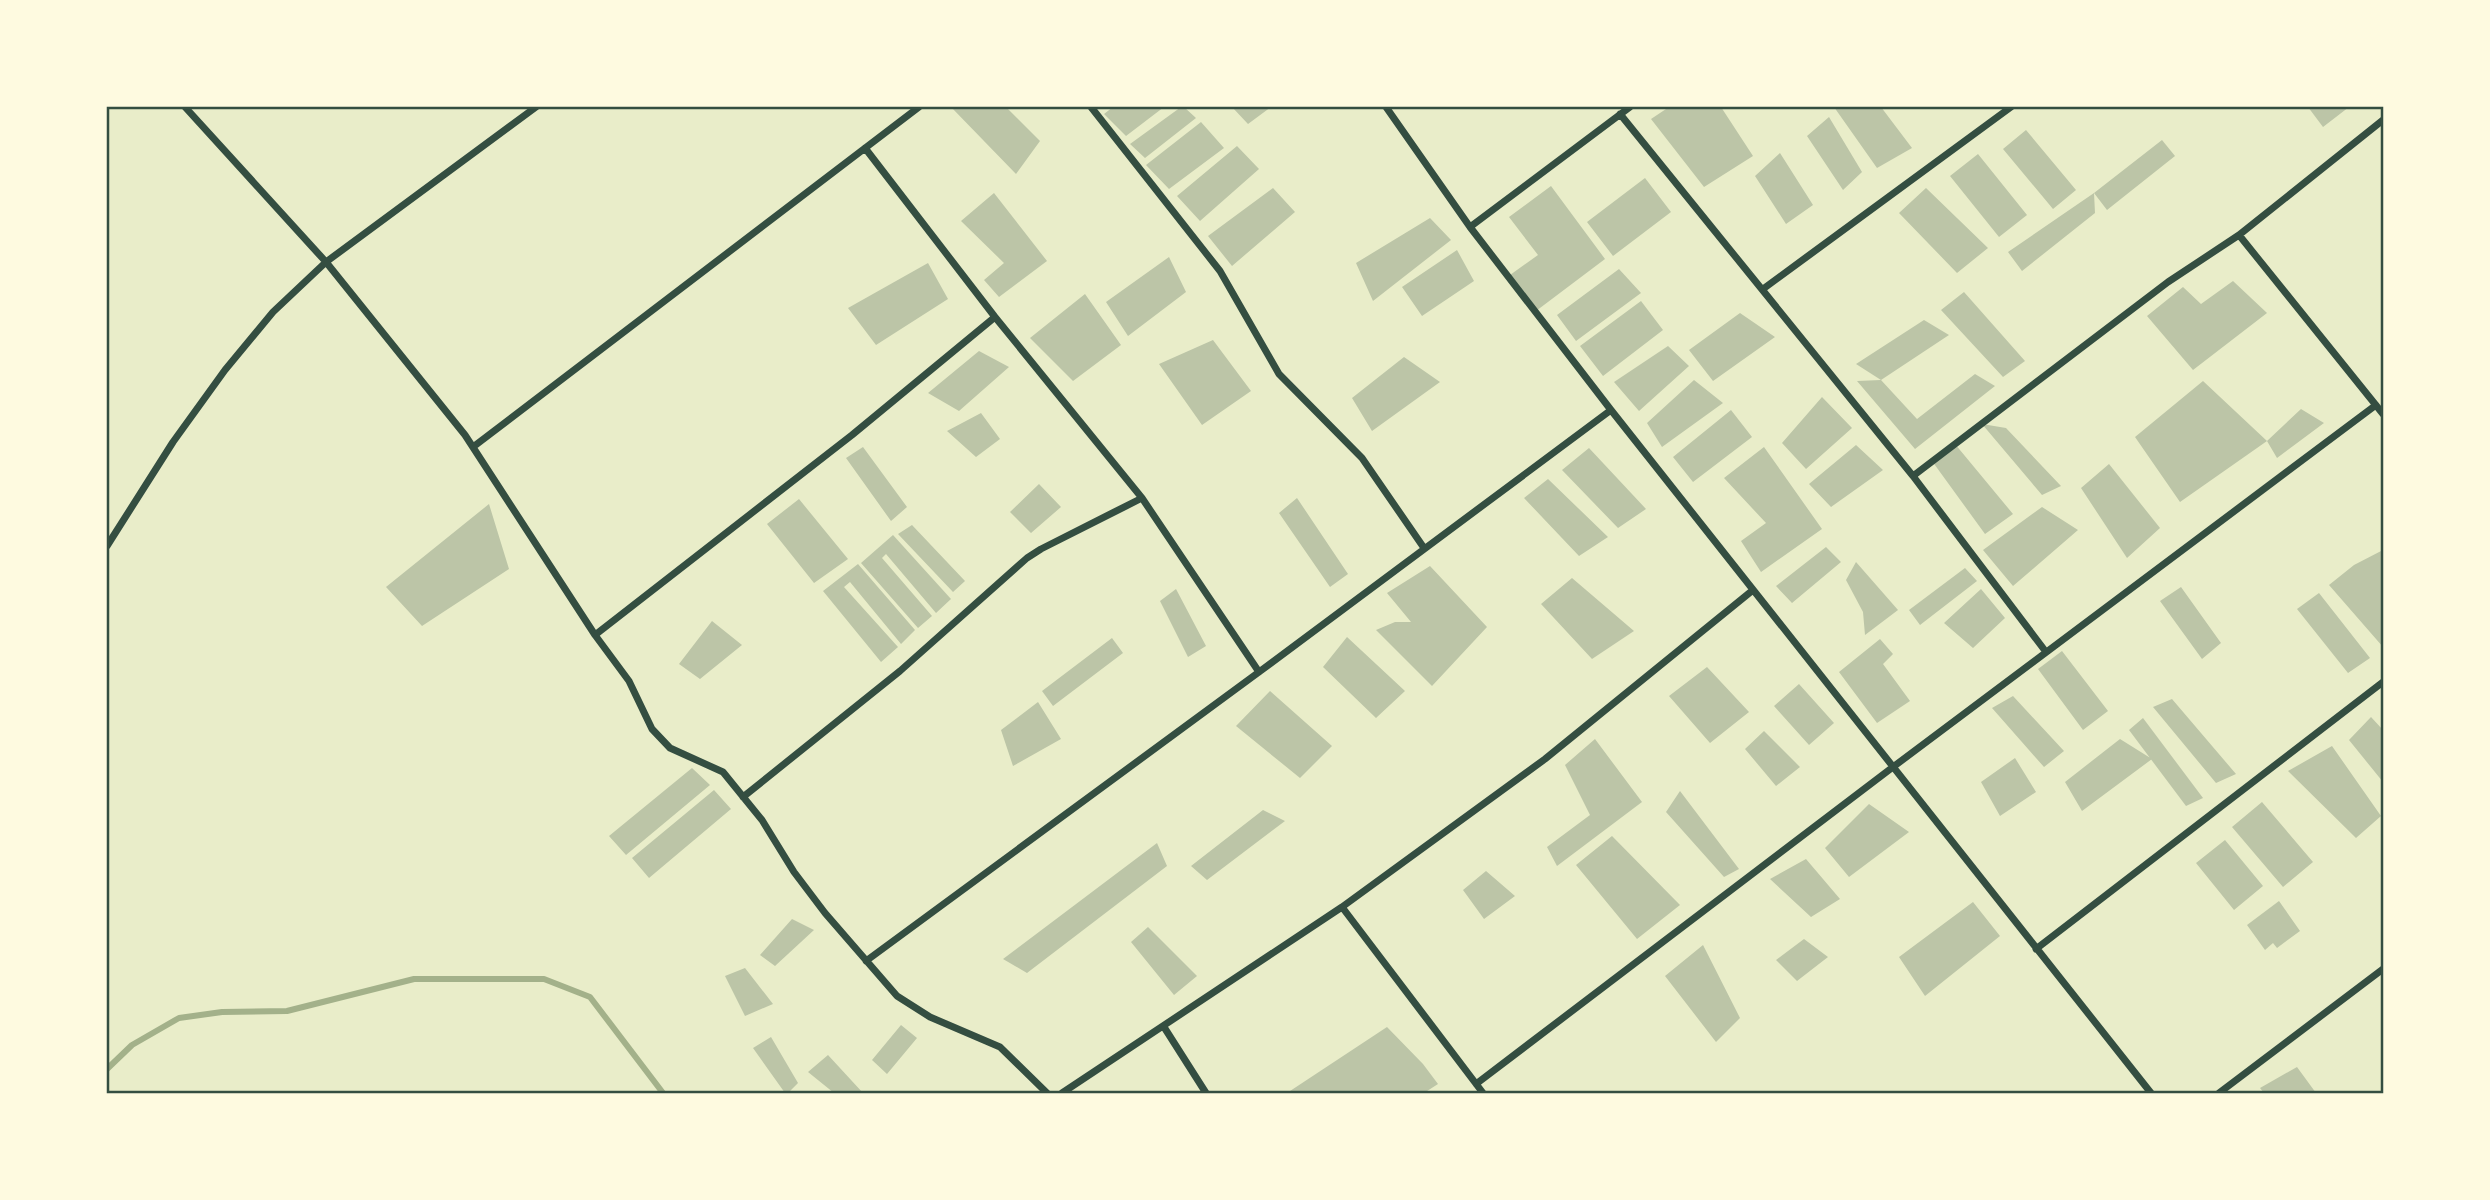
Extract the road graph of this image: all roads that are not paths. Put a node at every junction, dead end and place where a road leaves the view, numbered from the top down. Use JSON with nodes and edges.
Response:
{"nodes":[{"id":1,"x":185,"y":107,"type":"edge"},
{"id":2,"x":536,"y":107,"type":"edge"},
{"id":3,"x":919,"y":107,"type":"edge"},
{"id":4,"x":1091,"y":107,"type":"edge"},
{"id":5,"x":1386,"y":107,"type":"edge"},
{"id":6,"x":1630,"y":107,"type":"edge"},
{"id":7,"x":2011,"y":107,"type":"edge"},
{"id":8,"x":1620,"y":114,"type":"junction"},
{"id":9,"x":2383,"y":120,"type":"edge"},
{"id":10,"x":865,"y":148,"type":"junction"},
{"id":11,"x":1470,"y":227,"type":"junction"},
{"id":12,"x":2239,"y":235,"type":"junction"},
{"id":13,"x":326,"y":262,"type":"junction"},
{"id":14,"x":1763,"y":289,"type":"junction"},
{"id":15,"x":995,"y":317,"type":"junction"},
{"id":16,"x":2376,"y":405,"type":"junction"},
{"id":17,"x":1611,"y":410,"type":"junction"},
{"id":18,"x":2383,"y":414,"type":"edge"},
{"id":19,"x":473,"y":447,"type":"junction"},
{"id":20,"x":1913,"y":476,"type":"junction"},
{"id":21,"x":1142,"y":498,"type":"junction"},
{"id":22,"x":107,"y":546,"type":"edge"},
{"id":23,"x":1424,"y":548,"type":"junction"},
{"id":24,"x":1753,"y":590,"type":"junction"},
{"id":25,"x":595,"y":635,"type":"junction"},
{"id":26,"x":2046,"y":652,"type":"junction"},
{"id":27,"x":1259,"y":672,"type":"junction"},
{"id":28,"x":2383,"y":682,"type":"edge"},
{"id":29,"x":1893,"y":767,"type":"junction"},
{"id":30,"x":743,"y":797,"type":"junction"},
{"id":31,"x":1342,"y":908,"type":"junction"},
{"id":32,"x":2036,"y":948,"type":"junction"},
{"id":33,"x":866,"y":961,"type":"junction"},
{"id":34,"x":2383,"y":969,"type":"edge"},
{"id":35,"x":1164,"y":1027,"type":"junction"},
{"id":36,"x":1476,"y":1084,"type":"junction"},
{"id":37,"x":1047,"y":1093,"type":"edge"},
{"id":38,"x":1062,"y":1093,"type":"edge"},
{"id":39,"x":1206,"y":1093,"type":"edge"},
{"id":40,"x":1483,"y":1093,"type":"edge"},
{"id":41,"x":2151,"y":1093,"type":"edge"},
{"id":42,"x":2219,"y":1093,"type":"edge"}],
"edges":[{"from":1,"to":13,"type":"street"},
{"from":2,"to":13,"type":"street"},
{"from":3,"to":10,"type":"street"},
{"from":4,"to":23,"type":"street"},
{"from":5,"to":11,"type":"street"},
{"from":6,"to":8,"type":"street"},
{"from":7,"to":14,"type":"street"},
{"from":8,"to":11,"type":"street"},
{"from":8,"to":14,"type":"street"},
{"from":9,"to":12,"type":"street"},
{"from":10,"to":15,"type":"street"},
{"from":10,"to":19,"type":"street"},
{"from":11,"to":17,"type":"street"},
{"from":12,"to":16,"type":"street"},
{"from":12,"to":20,"type":"street"},
{"from":13,"to":19,"type":"street"},
{"from":13,"to":22,"type":"street"},
{"from":14,"to":20,"type":"street"},
{"from":15,"to":21,"type":"street"},
{"from":15,"to":25,"type":"street"},
{"from":16,"to":18,"type":"street"},
{"from":16,"to":26,"type":"street"},
{"from":17,"to":23,"type":"street"},
{"from":17,"to":24,"type":"street"},
{"from":19,"to":25,"type":"street"},
{"from":20,"to":26,"type":"street"},
{"from":21,"to":27,"type":"street"},
{"from":21,"to":30,"type":"street"},
{"from":23,"to":27,"type":"street"},
{"from":24,"to":29,"type":"street"},
{"from":24,"to":31,"type":"street"},
{"from":25,"to":30,"type":"street"},
{"from":26,"to":29,"type":"street"},
{"from":27,"to":33,"type":"street"},
{"from":28,"to":32,"type":"street"},
{"from":29,"to":32,"type":"street"},
{"from":29,"to":36,"type":"street"},
{"from":30,"to":33,"type":"street"},
{"from":31,"to":35,"type":"street"},
{"from":31,"to":36,"type":"street"},
{"from":32,"to":41,"type":"street"},
{"from":33,"to":37,"type":"street"},
{"from":34,"to":42,"type":"street"},
{"from":35,"to":38,"type":"street"},
{"from":35,"to":39,"type":"street"},
{"from":36,"to":40,"type":"street"}]}
